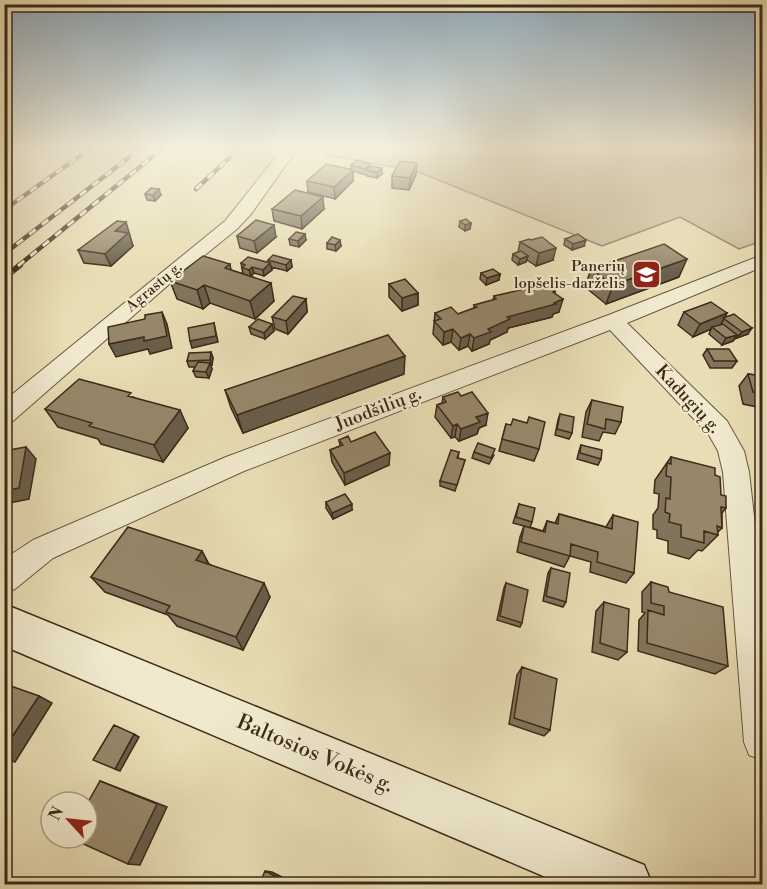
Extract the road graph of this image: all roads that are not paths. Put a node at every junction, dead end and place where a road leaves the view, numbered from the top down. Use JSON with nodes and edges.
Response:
{"nodes":[{"id":1,"x":260,"y":189,"type":"edge"},
{"id":2,"x":762,"y":261,"type":"edge"},
{"id":3,"x":613,"y":321,"type":"junction"},
{"id":4,"x":4,"y":415,"type":"edge"},
{"id":5,"x":4,"y":579,"type":"edge"},
{"id":6,"x":4,"y":625,"type":"edge"},
{"id":7,"x":762,"y":742,"type":"edge"},
{"id":8,"x":625,"y":885,"type":"edge"}],
"edges":[{"from":1,"to":4,"type":"street","name":"Agrastų g."},
{"from":2,"to":3,"type":"street","name":"Juodšilių g."},
{"from":3,"to":5,"type":"street","name":"Juodšilių g."},
{"from":3,"to":7,"type":"street","name":"Kadugių g."},
{"from":6,"to":8,"type":"main road","name":"Baltosios Vokės g."}]}
